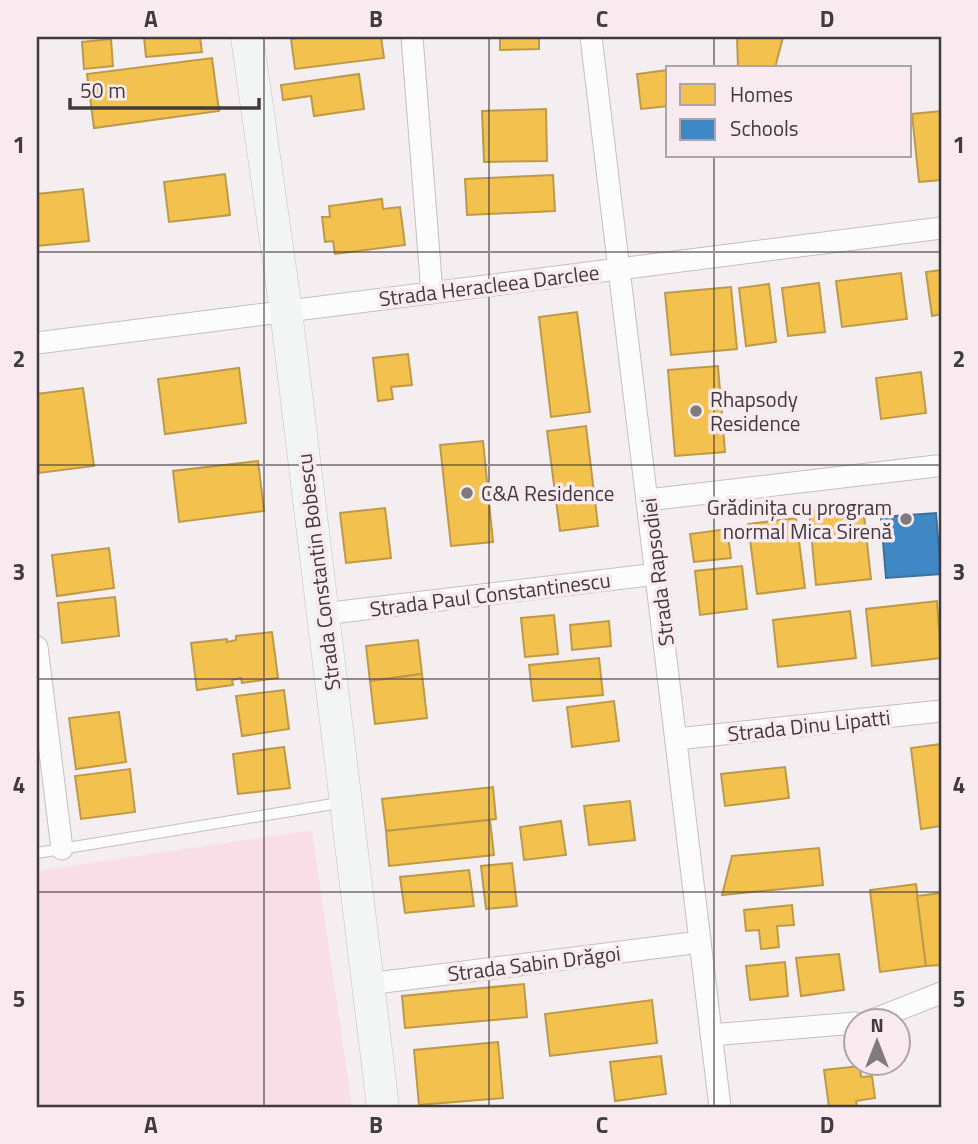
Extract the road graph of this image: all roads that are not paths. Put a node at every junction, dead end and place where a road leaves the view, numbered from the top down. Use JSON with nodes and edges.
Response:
{"nodes":[{"id":1,"x":247,"y":37,"type":"edge"},
{"id":2,"x":412,"y":37,"type":"edge"},
{"id":3,"x":591,"y":37,"type":"edge"},
{"id":4,"x":941,"y":228,"type":"edge"},
{"id":5,"x":621,"y":268,"type":"junction"},
{"id":6,"x":432,"y":293,"type":"junction"},
{"id":7,"x":286,"y":311,"type":"junction"},
{"id":8,"x":37,"y":343,"type":"edge"},
{"id":9,"x":936,"y":466,"type":"dead end"},
{"id":10,"x":648,"y":500,"type":"junction"},
{"id":11,"x":657,"y":574,"type":"junction"},
{"id":12,"x":323,"y":614,"type":"junction"},
{"id":13,"x":37,"y":647,"type":"edge"},
{"id":14,"x":941,"y":711,"type":"edge"},
{"id":15,"x":676,"y":739,"type":"junction"},
{"id":16,"x":346,"y":802,"type":"junction"},
{"id":17,"x":62,"y":849,"type":"junction"},
{"id":18,"x":37,"y":853,"type":"edge"},
{"id":19,"x":700,"y":942,"type":"junction"},
{"id":20,"x":368,"y":984,"type":"junction"},
{"id":21,"x":941,"y":993,"type":"edge"},
{"id":22,"x":906,"y":1007,"type":"edge"},
{"id":23,"x":842,"y":1025,"type":"edge"},
{"id":24,"x":711,"y":1035,"type":"junction"},
{"id":25,"x":383,"y":1107,"type":"edge"},
{"id":26,"x":720,"y":1107,"type":"edge"}],
"edges":[{"from":1,"to":7,"type":"street","name":"Strada Constantin Bobescu"},
{"from":2,"to":6,"type":"street"},
{"from":3,"to":5,"type":"street","name":"Strada Rapsodiei"},
{"from":4,"to":5,"type":"street","name":"Strada Heracleea Darclee"},
{"from":5,"to":6,"type":"street","name":"Strada Heracleea Darclee"},
{"from":5,"to":10,"type":"street","name":"Strada Rapsodiei"},
{"from":6,"to":7,"type":"street","name":"Strada Heracleea Darclee"},
{"from":7,"to":8,"type":"street","name":"Strada Heracleea Darclee"},
{"from":7,"to":12,"type":"street","name":"Strada Constantin Bobescu"},
{"from":9,"to":10,"type":"street"},
{"from":10,"to":11,"type":"street","name":"Strada Rapsodiei"},
{"from":11,"to":12,"type":"street","name":"Strada Paul Constantinescu"},
{"from":11,"to":15,"type":"street","name":"Strada Rapsodiei"},
{"from":12,"to":16,"type":"street","name":"Strada Constantin Bobescu"},
{"from":13,"to":17,"type":"street"},
{"from":14,"to":15,"type":"street","name":"Strada Dinu Lipatti"},
{"from":15,"to":19,"type":"street","name":"Strada Rapsodiei"},
{"from":16,"to":17,"type":"lane"},
{"from":16,"to":20,"type":"street","name":"Strada Constantin Bobescu"},
{"from":17,"to":18,"type":"lane"},
{"from":19,"to":20,"type":"street","name":"Strada Sabin Drăgoi"},
{"from":19,"to":24,"type":"street","name":"Strada Rapsodiei"},
{"from":20,"to":25,"type":"street","name":"Strada Constantin Bobescu"},
{"from":21,"to":22,"type":"street"},
{"from":23,"to":24,"type":"street"},
{"from":24,"to":26,"type":"street","name":"Strada Rapsodiei"}]}
